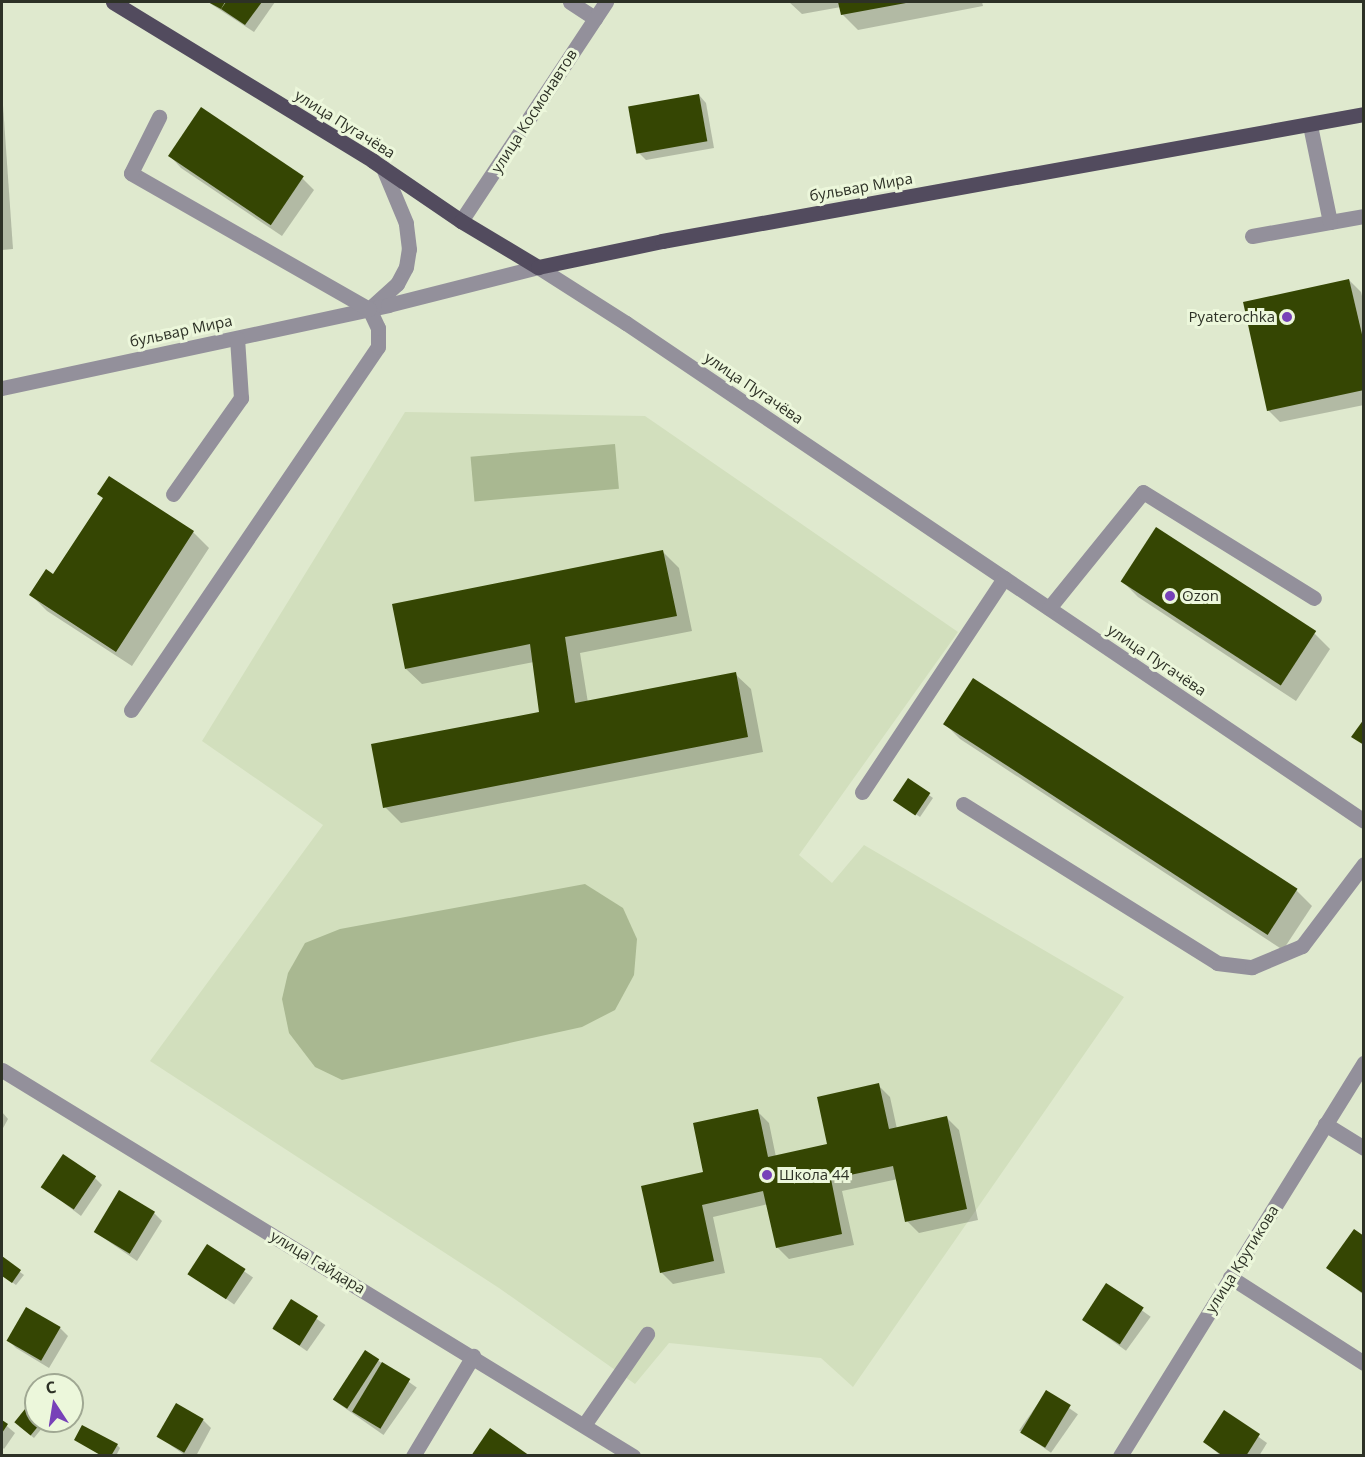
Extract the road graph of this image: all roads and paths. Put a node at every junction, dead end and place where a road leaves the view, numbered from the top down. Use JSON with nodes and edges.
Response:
{"nodes":[{"id":1,"x":113,"y":2,"type":"edge"},
{"id":2,"x":570,"y":2,"type":"edge"},
{"id":3,"x":606,"y":2,"type":"edge"},
{"id":4,"x":595,"y":18,"type":"junction"},
{"id":5,"x":1364,"y":114,"type":"edge"},
{"id":6,"x":159,"y":117,"type":"dead end"},
{"id":7,"x":1310,"y":125,"type":"junction"},
{"id":8,"x":383,"y":168,"type":"junction"},
{"id":9,"x":1364,"y":216,"type":"edge"},
{"id":10,"x":461,"y":221,"type":"junction"},
{"id":11,"x":1330,"y":222,"type":"junction"},
{"id":12,"x":1252,"y":236,"type":"dead end"},
{"id":13,"x":538,"y":267,"type":"junction"},
{"id":14,"x":369,"y":309,"type":"junction"},
{"id":15,"x":237,"y":338,"type":"junction"},
{"id":16,"x":2,"y":388,"type":"edge"},
{"id":17,"x":173,"y":494,"type":"dead end"},
{"id":18,"x":1004,"y":578,"type":"junction"},
{"id":19,"x":1314,"y":598,"type":"dead end"},
{"id":20,"x":1049,"y":608,"type":"junction"},
{"id":21,"x":131,"y":710,"type":"dead end"},
{"id":22,"x":862,"y":792,"type":"dead end"},
{"id":23,"x":963,"y":804,"type":"dead end"},
{"id":24,"x":1364,"y":821,"type":"edge"},
{"id":25,"x":1364,"y":864,"type":"edge"},
{"id":26,"x":1364,"y":1062,"type":"edge"},
{"id":27,"x":2,"y":1070,"type":"edge"},
{"id":28,"x":1325,"y":1124,"type":"junction"},
{"id":29,"x":1364,"y":1148,"type":"edge"},
{"id":30,"x":1230,"y":1277,"type":"junction"},
{"id":31,"x":647,"y":1334,"type":"dead end"},
{"id":32,"x":473,"y":1356,"type":"junction"},
{"id":33,"x":1364,"y":1364,"type":"edge"},
{"id":34,"x":584,"y":1425,"type":"junction"},
{"id":35,"x":413,"y":1455,"type":"edge"},
{"id":36,"x":633,"y":1455,"type":"edge"},
{"id":37,"x":1120,"y":1455,"type":"edge"}],
"edges":[{"from":1,"to":8,"type":"main road","name":"улица Пугачёва"},
{"from":2,"to":4,"type":"street"},
{"from":3,"to":4,"type":"street","name":"улица Космонавтов"},
{"from":4,"to":10,"type":"street","name":"улица Космонавтов"},
{"from":5,"to":7,"type":"main road","name":"бульвар Мира"},
{"from":6,"to":14,"type":"street"},
{"from":7,"to":11,"type":"street"},
{"from":7,"to":13,"type":"main road","name":"бульвар Мира"},
{"from":8,"to":10,"type":"main road","name":"улица Пугачёва"},
{"from":8,"to":14,"type":"street","name":"бульвар Мира"},
{"from":9,"to":11,"type":"street"},
{"from":10,"to":13,"type":"main road","name":"улица Пугачёва"},
{"from":11,"to":12,"type":"street"},
{"from":13,"to":14,"type":"street","name":"бульвар Мира"},
{"from":13,"to":18,"type":"street","name":"улица Пугачёва"},
{"from":14,"to":15,"type":"street","name":"бульвар Мира"},
{"from":14,"to":21,"type":"street"},
{"from":15,"to":16,"type":"street","name":"бульвар Мира"},
{"from":15,"to":17,"type":"street"},
{"from":18,"to":20,"type":"street","name":"улица Пугачёва"},
{"from":18,"to":22,"type":"street"},
{"from":19,"to":20,"type":"street"},
{"from":20,"to":24,"type":"street","name":"улица Пугачёва"},
{"from":23,"to":25,"type":"street"},
{"from":26,"to":28,"type":"street","name":"улица Крутикова"},
{"from":27,"to":32,"type":"street","name":"улица Гайдара"},
{"from":28,"to":29,"type":"street"},
{"from":28,"to":30,"type":"street","name":"улица Крутикова"},
{"from":30,"to":33,"type":"street"},
{"from":30,"to":37,"type":"street","name":"улица Крутикова"},
{"from":31,"to":34,"type":"street"},
{"from":32,"to":34,"type":"street","name":"улица Гайдара"},
{"from":32,"to":35,"type":"street"},
{"from":34,"to":36,"type":"street","name":"улица Гайдара"}]}
